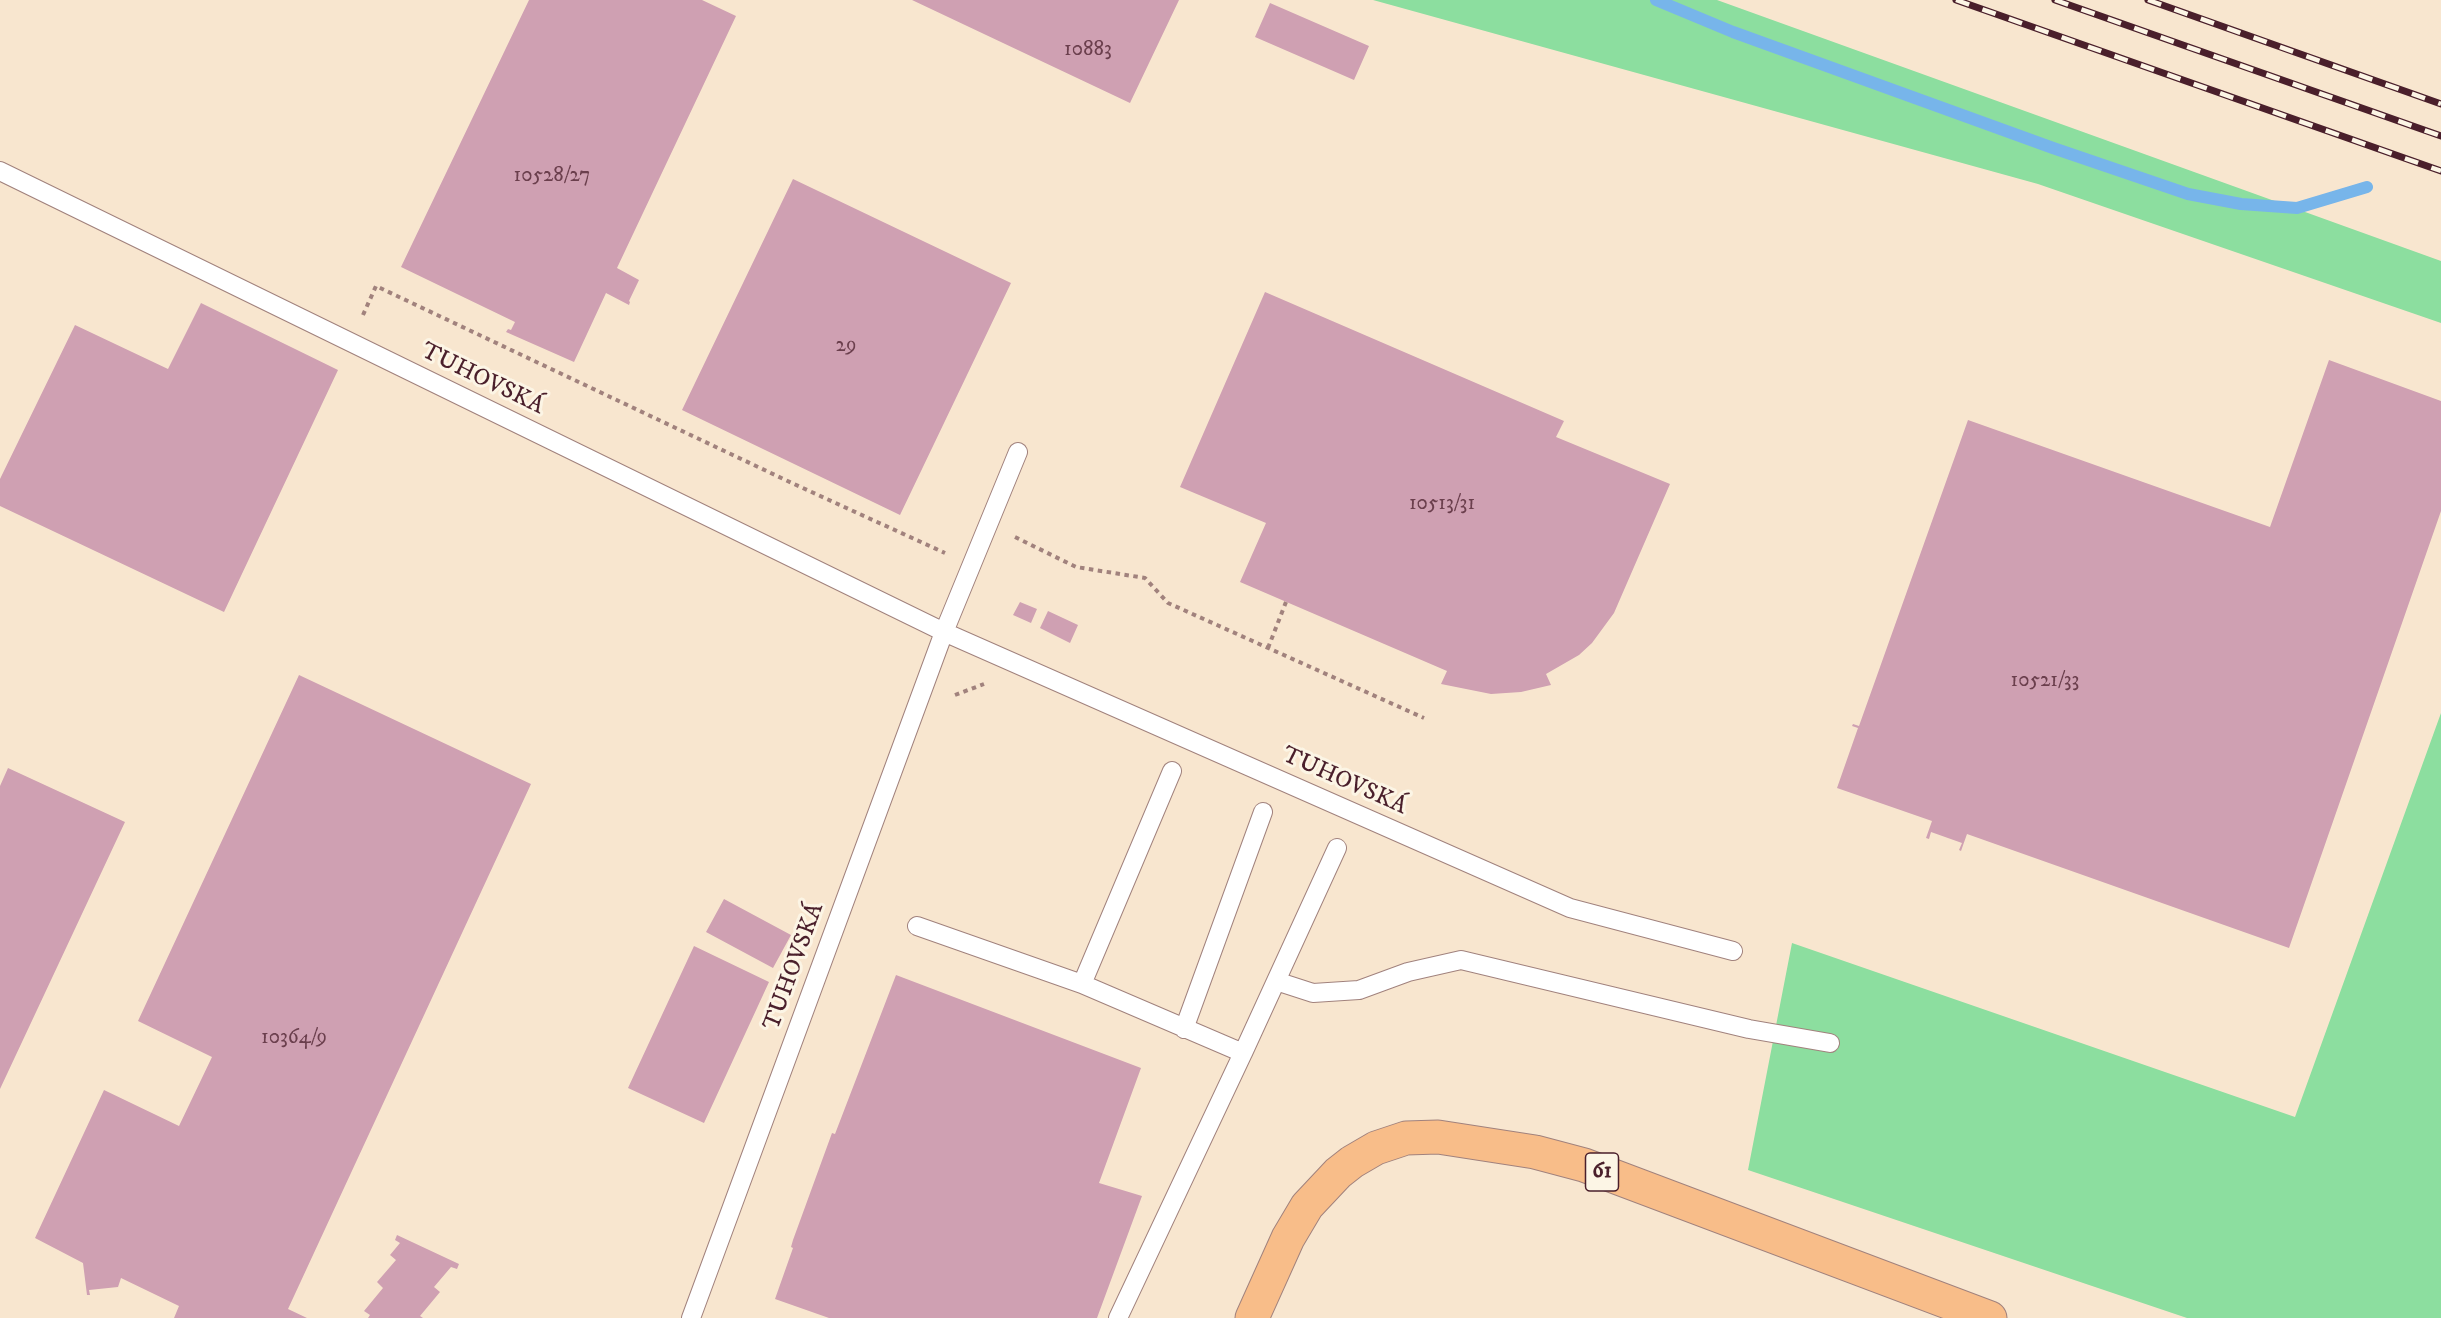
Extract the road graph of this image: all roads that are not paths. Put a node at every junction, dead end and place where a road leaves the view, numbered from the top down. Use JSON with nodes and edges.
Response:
{"nodes":[{"id":1,"x":0,"y":171,"type":"edge"},
{"id":2,"x":1018,"y":452,"type":"dead end"},
{"id":3,"x":944,"y":632,"type":"junction"},
{"id":4,"x":1172,"y":771,"type":"dead end"},
{"id":5,"x":1263,"y":812,"type":"dead end"},
{"id":6,"x":1336,"y":848,"type":"dead end"},
{"id":7,"x":917,"y":926,"type":"dead end"},
{"id":8,"x":1733,"y":951,"type":"dead end"},
{"id":9,"x":1276,"y":981,"type":"junction"},
{"id":10,"x":1082,"y":984,"type":"junction"},
{"id":11,"x":1184,"y":1029,"type":"junction"},
{"id":12,"x":1830,"y":1043,"type":"dead end"},
{"id":13,"x":1243,"y":1053,"type":"junction"},
{"id":14,"x":691,"y":1318,"type":"edge"},
{"id":15,"x":1118,"y":1318,"type":"edge"},
{"id":16,"x":1252,"y":1318,"type":"edge"},
{"id":17,"x":1990,"y":1318,"type":"edge"}],
"edges":[{"from":1,"to":3,"type":"lane","name":"TUHOVSKÁ"},
{"from":2,"to":3,"type":"lane"},
{"from":3,"to":8,"type":"lane","name":"TUHOVSKÁ"},
{"from":3,"to":14,"type":"lane","name":"TUHOVSKÁ"},
{"from":4,"to":10,"type":"lane"},
{"from":5,"to":11,"type":"lane"},
{"from":6,"to":9,"type":"lane"},
{"from":7,"to":10,"type":"lane"},
{"from":9,"to":12,"type":"lane"},
{"from":9,"to":13,"type":"lane"},
{"from":10,"to":11,"type":"lane"},
{"from":11,"to":13,"type":"lane"},
{"from":13,"to":15,"type":"lane"},
{"from":16,"to":17,"type":"main road","number":"61"}]}
